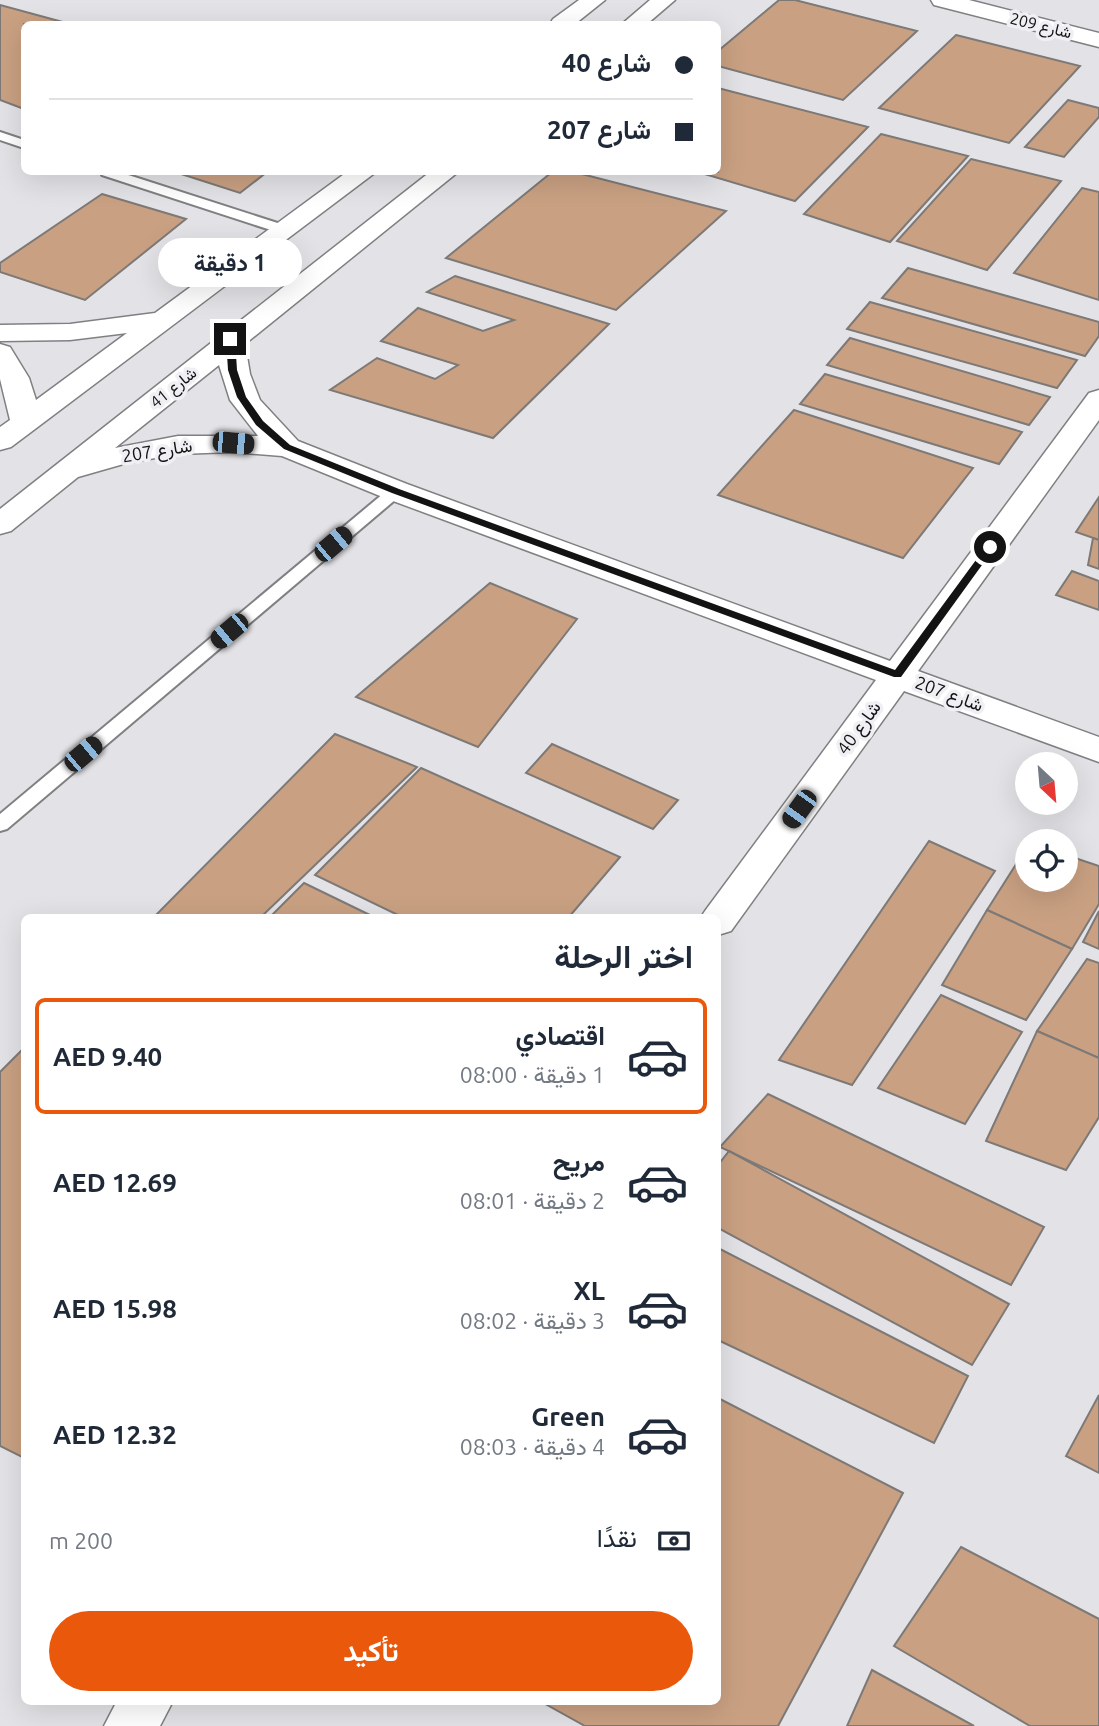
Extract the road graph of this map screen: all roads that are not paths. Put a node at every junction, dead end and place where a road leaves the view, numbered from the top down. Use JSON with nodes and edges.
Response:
{"nodes":[{"id":1,"x":594,"y":0,"type":"edge"},
{"id":2,"x":664,"y":0,"type":"edge"},
{"id":3,"x":942,"y":0,"type":"edge"},
{"id":4,"x":565,"y":21,"type":"edge"},
{"id":5,"x":637,"y":21,"type":"edge"},
{"id":6,"x":1099,"y":40,"type":"edge"},
{"id":7,"x":0,"y":136,"type":"edge"},
{"id":8,"x":21,"y":143,"type":"edge"},
{"id":9,"x":116,"y":175,"type":"edge"},
{"id":10,"x":359,"y":175,"type":"edge"},
{"id":11,"x":441,"y":175,"type":"edge"},
{"id":12,"x":285,"y":230,"type":"junction"},
{"id":13,"x":163,"y":320,"type":"junction"},
{"id":14,"x":0,"y":333,"type":"edge"},
{"id":15,"x":230,"y":339,"type":"junction"},
{"id":16,"x":0,"y":353,"type":"edge"},
{"id":17,"x":1099,"y":399,"type":"edge"},
{"id":18,"x":25,"y":423,"type":"junction"},
{"id":19,"x":0,"y":441,"type":"edge"},
{"id":20,"x":287,"y":447,"type":"junction"},
{"id":21,"x":71,"y":470,"type":"junction"},
{"id":22,"x":396,"y":491,"type":"junction"},
{"id":23,"x":0,"y":524,"type":"edge"},
{"id":24,"x":897,"y":675,"type":"junction"},
{"id":25,"x":1099,"y":750,"type":"edge"},
{"id":26,"x":0,"y":824,"type":"edge"},
{"id":27,"x":721,"y":917,"type":"edge"},
{"id":28,"x":145,"y":1705,"type":"edge"},
{"id":29,"x":130,"y":1726,"type":"edge"}],
"edges":[{"from":1,"to":4,"type":"street"},
{"from":2,"to":5,"type":"street"},
{"from":3,"to":6,"type":"street","name":"شارع 209"},
{"from":7,"to":8,"type":"lane"},
{"from":9,"to":12,"type":"lane"},
{"from":10,"to":12,"type":"street"},
{"from":11,"to":15,"type":"street","name":"شارع 41"},
{"from":12,"to":13,"type":"street"},
{"from":13,"to":14,"type":"street"},
{"from":13,"to":18,"type":"street"},
{"from":15,"to":20,"type":"street","name":"شارع 207"},
{"from":15,"to":21,"type":"street","name":"شارع 41"},
{"from":16,"to":18,"type":"street"},
{"from":17,"to":24,"type":"street","name":"شارع 40"},
{"from":18,"to":19,"type":"street"},
{"from":20,"to":21,"type":"street","name":"شارع 207"},
{"from":20,"to":22,"type":"street","name":"شارع 207"},
{"from":21,"to":23,"type":"street","name":"شارع 41"},
{"from":22,"to":24,"type":"street","name":"شارع 207"},
{"from":22,"to":26,"type":"lane"},
{"from":24,"to":25,"type":"street","name":"شارع 207"},
{"from":24,"to":27,"type":"street","name":"شارع 40"},
{"from":28,"to":29,"type":"street"}]}
